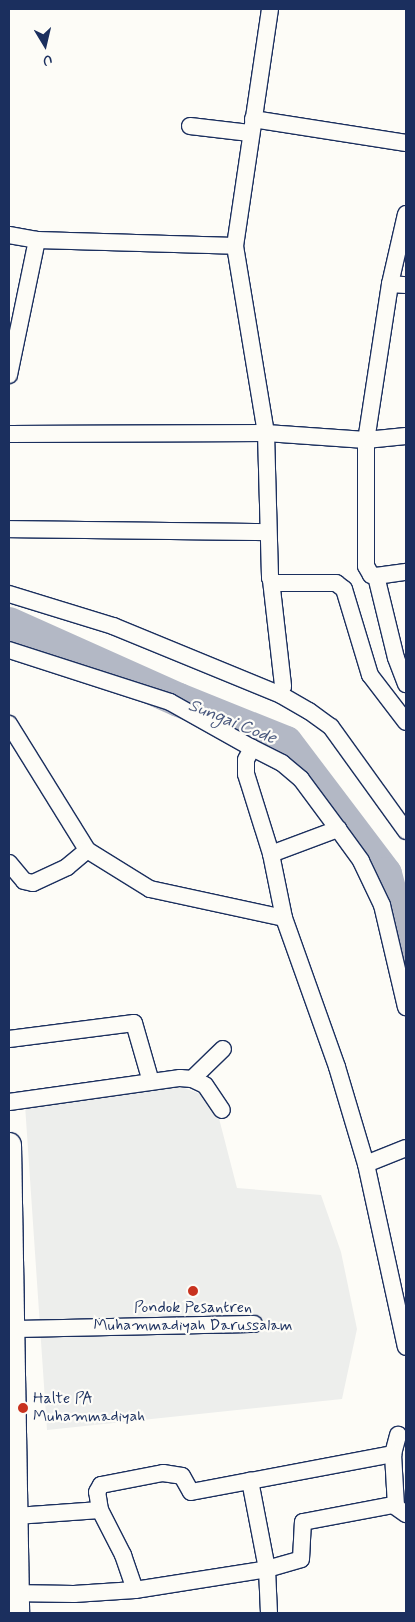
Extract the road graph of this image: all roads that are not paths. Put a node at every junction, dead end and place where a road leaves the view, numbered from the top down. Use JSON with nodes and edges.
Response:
{"nodes":[{"id":1,"x":270,"y":9,"type":"edge"},
{"id":2,"x":190,"y":126,"type":"dead end"},
{"id":3,"x":252,"y":126,"type":"junction"},
{"id":4,"x":406,"y":143,"type":"edge"},
{"id":5,"x":406,"y":214,"type":"edge"},
{"id":6,"x":9,"y":235,"type":"edge"},
{"id":7,"x":36,"y":240,"type":"junction"},
{"id":8,"x":235,"y":246,"type":"junction"},
{"id":9,"x":390,"y":284,"type":"junction"},
{"id":10,"x":406,"y":285,"type":"edge"},
{"id":11,"x":9,"y":375,"type":"edge"},
{"id":12,"x":266,"y":433,"type":"junction"},
{"id":13,"x":9,"y":434,"type":"edge"},
{"id":14,"x":406,"y":436,"type":"edge"},
{"id":15,"x":366,"y":440,"type":"junction"},
{"id":16,"x":9,"y":529,"type":"edge"},
{"id":17,"x":268,"y":532,"type":"junction"},
{"id":18,"x":406,"y":572,"type":"edge"},
{"id":19,"x":376,"y":576,"type":"junction"},
{"id":20,"x":271,"y":580,"type":"junction"},
{"id":21,"x":9,"y":594,"type":"edge"},
{"id":22,"x":9,"y":650,"type":"edge"},
{"id":23,"x":406,"y":683,"type":"edge"},
{"id":24,"x":284,"y":686,"type":"dead end"},
{"id":25,"x":406,"y":722,"type":"edge"},
{"id":26,"x":9,"y":724,"type":"edge"},
{"id":27,"x":252,"y":748,"type":"junction"},
{"id":28,"x":338,"y":829,"type":"junction"},
{"id":29,"x":406,"y":831,"type":"edge"},
{"id":30,"x":87,"y":850,"type":"junction"},
{"id":31,"x":271,"y":854,"type":"junction"},
{"id":32,"x":9,"y":866,"type":"edge"},
{"id":33,"x":284,"y":918,"type":"junction"},
{"id":34,"x":406,"y":1007,"type":"edge"},
{"id":35,"x":9,"y":1039,"type":"edge"},
{"id":36,"x":220,"y":1052,"type":"dead end"},
{"id":37,"x":192,"y":1078,"type":"junction"},
{"id":38,"x":150,"y":1082,"type":"junction"},
{"id":39,"x":9,"y":1102,"type":"edge"},
{"id":40,"x":222,"y":1110,"type":"dead end"},
{"id":41,"x":406,"y":1148,"type":"edge"},
{"id":42,"x":9,"y":1158,"type":"edge"},
{"id":43,"x":366,"y":1164,"type":"junction"},
{"id":44,"x":254,"y":1324,"type":"dead end"},
{"id":45,"x":12,"y":1340,"type":"edge"},
{"id":46,"x":406,"y":1347,"type":"edge"},
{"id":47,"x":11,"y":1397,"type":"edge"},
{"id":48,"x":398,"y":1435,"type":"dead end"},
{"id":49,"x":393,"y":1454,"type":"junction"},
{"id":50,"x":250,"y":1481,"type":"junction"},
{"id":51,"x":100,"y":1510,"type":"junction"},
{"id":52,"x":401,"y":1510,"type":"edge"},
{"id":53,"x":16,"y":1516,"type":"junction"},
{"id":54,"x":267,"y":1569,"type":"junction"},
{"id":55,"x":135,"y":1590,"type":"junction"},
{"id":56,"x":14,"y":1600,"type":"edge"},
{"id":57,"x":269,"y":1613,"type":"edge"}],
"edges":[{"from":1,"to":3,"type":"street"},
{"from":2,"to":3,"type":"street"},
{"from":3,"to":4,"type":"street"},
{"from":3,"to":8,"type":"street"},
{"from":5,"to":9,"type":"street"},
{"from":6,"to":7,"type":"street"},
{"from":7,"to":8,"type":"street"},
{"from":7,"to":11,"type":"street"},
{"from":8,"to":12,"type":"street"},
{"from":9,"to":10,"type":"street"},
{"from":9,"to":15,"type":"street"},
{"from":12,"to":13,"type":"street"},
{"from":12,"to":15,"type":"street"},
{"from":12,"to":17,"type":"street"},
{"from":14,"to":15,"type":"street"},
{"from":15,"to":19,"type":"street"},
{"from":16,"to":17,"type":"street"},
{"from":17,"to":20,"type":"street"},
{"from":18,"to":19,"type":"street"},
{"from":19,"to":23,"type":"street"},
{"from":20,"to":24,"type":"street"},
{"from":20,"to":25,"type":"street"},
{"from":21,"to":29,"type":"street"},
{"from":22,"to":27,"type":"street"},
{"from":26,"to":30,"type":"street"},
{"from":27,"to":28,"type":"street"},
{"from":27,"to":31,"type":"street"},
{"from":28,"to":31,"type":"street"},
{"from":28,"to":34,"type":"street"},
{"from":30,"to":32,"type":"street"},
{"from":30,"to":33,"type":"street"},
{"from":31,"to":33,"type":"street"},
{"from":33,"to":43,"type":"street"},
{"from":35,"to":38,"type":"street"},
{"from":36,"to":37,"type":"street"},
{"from":37,"to":38,"type":"street"},
{"from":37,"to":40,"type":"street"},
{"from":38,"to":39,"type":"street"},
{"from":41,"to":43,"type":"street"},
{"from":42,"to":45,"type":"main road"},
{"from":43,"to":46,"type":"street"},
{"from":44,"to":45,"type":"street"},
{"from":45,"to":47,"type":"main road"},
{"from":47,"to":53,"type":"main road"},
{"from":48,"to":49,"type":"street"},
{"from":49,"to":50,"type":"street"},
{"from":49,"to":52,"type":"street"},
{"from":50,"to":51,"type":"street"},
{"from":50,"to":54,"type":"street"},
{"from":51,"to":53,"type":"street"},
{"from":51,"to":55,"type":"street"},
{"from":52,"to":54,"type":"street"},
{"from":53,"to":56,"type":"main road"},
{"from":54,"to":55,"type":"street"},
{"from":54,"to":57,"type":"street"},
{"from":55,"to":56,"type":"street"}]}
